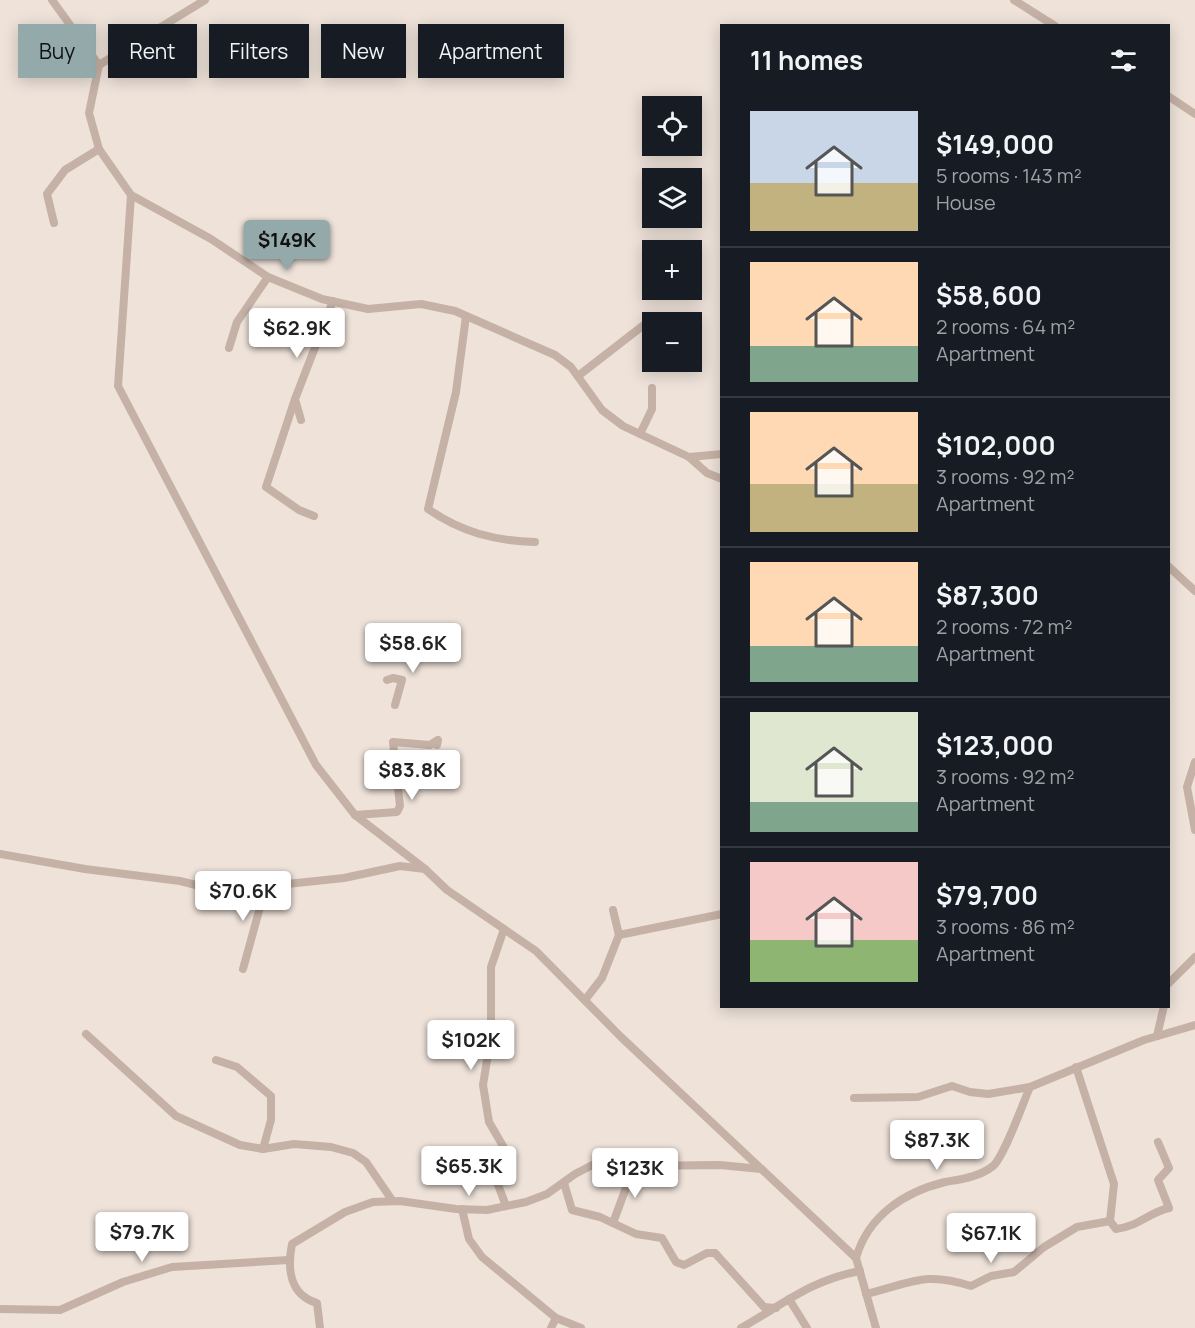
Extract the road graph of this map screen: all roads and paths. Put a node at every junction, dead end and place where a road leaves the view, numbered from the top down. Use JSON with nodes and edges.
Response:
{"nodes":[{"id":1,"x":52,"y":0,"type":"edge"},
{"id":2,"x":205,"y":0,"type":"edge"},
{"id":3,"x":1014,"y":0,"type":"edge"},
{"id":4,"x":1052,"y":24,"type":"edge"},
{"id":5,"x":99,"y":65,"type":"junction"},
{"id":6,"x":1170,"y":97,"type":"edge"},
{"id":7,"x":1195,"y":114,"type":"edge"},
{"id":8,"x":99,"y":149,"type":"junction"},
{"id":9,"x":131,"y":195,"type":"junction"},
{"id":10,"x":54,"y":223,"type":"dead end"},
{"id":11,"x":268,"y":277,"type":"junction"},
{"id":12,"x":333,"y":302,"type":"junction"},
{"id":13,"x":466,"y":316,"type":"junction"},
{"id":14,"x":642,"y":327,"type":"edge"},
{"id":15,"x":229,"y":348,"type":"dead end"},
{"id":16,"x":578,"y":376,"type":"junction"},
{"id":17,"x":652,"y":388,"type":"dead end"},
{"id":18,"x":296,"y":399,"type":"junction"},
{"id":19,"x":301,"y":420,"type":"dead end"},
{"id":20,"x":640,"y":434,"type":"junction"},
{"id":21,"x":720,"y":454,"type":"edge"},
{"id":22,"x":689,"y":457,"type":"junction"},
{"id":23,"x":720,"y":478,"type":"edge"},
{"id":24,"x":314,"y":516,"type":"dead end"},
{"id":25,"x":535,"y":542,"type":"dead end"},
{"id":26,"x":1170,"y":568,"type":"edge"},
{"id":27,"x":1195,"y":591,"type":"edge"},
{"id":28,"x":387,"y":680,"type":"dead end"},
{"id":29,"x":395,"y":705,"type":"dead end"},
{"id":30,"x":437,"y":745,"type":"dead end"},
{"id":31,"x":1195,"y":762,"type":"edge"},
{"id":32,"x":355,"y":815,"type":"junction"},
{"id":33,"x":1195,"y":830,"type":"edge"},
{"id":34,"x":0,"y":854,"type":"edge"},
{"id":35,"x":425,"y":869,"type":"junction"},
{"id":36,"x":220,"y":891,"type":"junction"},
{"id":37,"x":613,"y":910,"type":"dead end"},
{"id":38,"x":720,"y":914,"type":"edge"},
{"id":39,"x":504,"y":929,"type":"junction"},
{"id":40,"x":619,"y":935,"type":"junction"},
{"id":41,"x":1195,"y":957,"type":"edge"},
{"id":42,"x":243,"y":969,"type":"dead end"},
{"id":43,"x":1170,"y":982,"type":"edge"},
{"id":44,"x":585,"y":1000,"type":"junction"},
{"id":45,"x":1164,"y":1008,"type":"edge"},
{"id":46,"x":1195,"y":1024,"type":"edge"},
{"id":47,"x":86,"y":1034,"type":"dead end"},
{"id":48,"x":1157,"y":1036,"type":"junction"},
{"id":49,"x":216,"y":1060,"type":"dead end"},
{"id":50,"x":1076,"y":1067,"type":"junction"},
{"id":51,"x":1030,"y":1087,"type":"junction"},
{"id":52,"x":855,"y":1098,"type":"dead end"},
{"id":53,"x":1158,"y":1142,"type":"dead end"},
{"id":54,"x":263,"y":1149,"type":"junction"},
{"id":55,"x":634,"y":1166,"type":"junction"},
{"id":56,"x":760,"y":1169,"type":"junction"},
{"id":57,"x":564,"y":1183,"type":"junction"},
{"id":58,"x":392,"y":1200,"type":"junction"},
{"id":59,"x":506,"y":1206,"type":"junction"},
{"id":60,"x":462,"y":1209,"type":"junction"},
{"id":61,"x":1110,"y":1221,"type":"junction"},
{"id":62,"x":613,"y":1223,"type":"junction"},
{"id":63,"x":856,"y":1258,"type":"junction"},
{"id":64,"x":289,"y":1260,"type":"junction"},
{"id":65,"x":860,"y":1271,"type":"junction"},
{"id":66,"x":866,"y":1294,"type":"junction"},
{"id":67,"x":789,"y":1299,"type":"junction"},
{"id":68,"x":776,"y":1308,"type":"junction"},
{"id":69,"x":0,"y":1309,"type":"edge"},
{"id":70,"x":556,"y":1318,"type":"junction"},
{"id":71,"x":320,"y":1328,"type":"edge"},
{"id":72,"x":551,"y":1328,"type":"edge"},
{"id":73,"x":581,"y":1328,"type":"edge"},
{"id":74,"x":741,"y":1328,"type":"edge"},
{"id":75,"x":807,"y":1328,"type":"edge"},
{"id":76,"x":876,"y":1328,"type":"edge"}],
"edges":[{"from":1,"to":5,"type":"street"},
{"from":2,"to":5,"type":"street"},
{"from":3,"to":4,"type":"street"},
{"from":5,"to":8,"type":"street"},
{"from":6,"to":7,"type":"street"},
{"from":8,"to":9,"type":"street"},
{"from":8,"to":10,"type":"street"},
{"from":9,"to":11,"type":"street"},
{"from":9,"to":32,"type":"street"},
{"from":11,"to":12,"type":"street"},
{"from":11,"to":15,"type":"street"},
{"from":12,"to":13,"type":"street"},
{"from":12,"to":18,"type":"street"},
{"from":13,"to":16,"type":"street"},
{"from":13,"to":25,"type":"street"},
{"from":14,"to":16,"type":"street"},
{"from":16,"to":20,"type":"street"},
{"from":17,"to":20,"type":"street"},
{"from":18,"to":19,"type":"street"},
{"from":18,"to":24,"type":"street"},
{"from":20,"to":22,"type":"street"},
{"from":21,"to":22,"type":"street"},
{"from":22,"to":23,"type":"street"},
{"from":26,"to":27,"type":"street"},
{"from":28,"to":29,"type":"street"},
{"from":30,"to":32,"type":"street"},
{"from":31,"to":33,"type":"street"},
{"from":32,"to":35,"type":"street"},
{"from":34,"to":36,"type":"street"},
{"from":35,"to":36,"type":"street"},
{"from":35,"to":39,"type":"street"},
{"from":36,"to":42,"type":"street"},
{"from":37,"to":40,"type":"street"},
{"from":38,"to":40,"type":"street"},
{"from":39,"to":44,"type":"street"},
{"from":39,"to":59,"type":"street"},
{"from":40,"to":44,"type":"street"},
{"from":41,"to":43,"type":"street"},
{"from":44,"to":56,"type":"street"},
{"from":45,"to":48,"type":"street"},
{"from":46,"to":48,"type":"street"},
{"from":47,"to":54,"type":"street"},
{"from":48,"to":50,"type":"street"},
{"from":49,"to":54,"type":"street"},
{"from":50,"to":51,"type":"street"},
{"from":50,"to":61,"type":"street"},
{"from":51,"to":52,"type":"street"},
{"from":51,"to":63,"type":"street"},
{"from":53,"to":61,"type":"street"},
{"from":54,"to":58,"type":"street"},
{"from":55,"to":56,"type":"street"},
{"from":55,"to":57,"type":"street"},
{"from":55,"to":62,"type":"street"},
{"from":56,"to":63,"type":"street"},
{"from":57,"to":59,"type":"street"},
{"from":57,"to":62,"type":"street"},
{"from":58,"to":60,"type":"street"},
{"from":58,"to":64,"type":"street"},
{"from":59,"to":60,"type":"street"},
{"from":60,"to":70,"type":"street"},
{"from":61,"to":66,"type":"street"},
{"from":62,"to":68,"type":"street"},
{"from":63,"to":65,"type":"street"},
{"from":64,"to":69,"type":"street"},
{"from":64,"to":71,"type":"street"},
{"from":65,"to":66,"type":"street"},
{"from":65,"to":67,"type":"street"},
{"from":66,"to":76,"type":"street"},
{"from":67,"to":68,"type":"street"},
{"from":67,"to":75,"type":"street"},
{"from":68,"to":74,"type":"street"},
{"from":70,"to":72,"type":"street"},
{"from":70,"to":73,"type":"street"}]}
